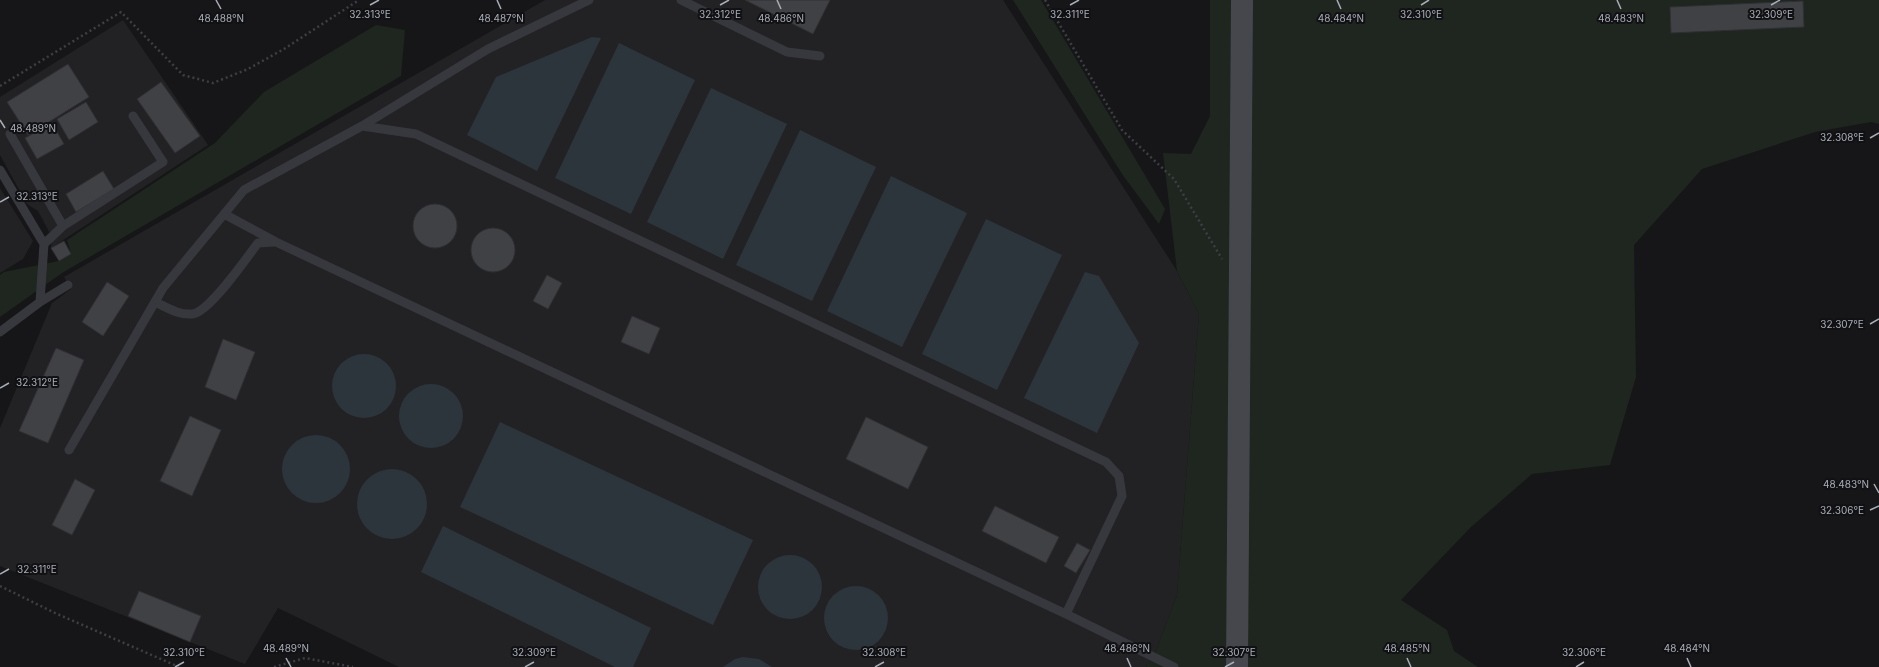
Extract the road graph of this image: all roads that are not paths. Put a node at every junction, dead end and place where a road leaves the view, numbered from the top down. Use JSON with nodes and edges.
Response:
{"nodes":[{"id":1,"x":589,"y":0,"type":"edge"},
{"id":2,"x":681,"y":0,"type":"edge"},
{"id":3,"x":1242,"y":0,"type":"edge"},
{"id":4,"x":820,"y":56,"type":"dead end"},
{"id":5,"x":133,"y":116,"type":"dead end"},
{"id":6,"x":362,"y":126,"type":"junction"},
{"id":7,"x":10,"y":134,"type":"dead end"},
{"id":8,"x":0,"y":170,"type":"edge"},
{"id":9,"x":224,"y":214,"type":"junction"},
{"id":10,"x":63,"y":226,"type":"junction"},
{"id":11,"x":276,"y":242,"type":"junction"},
{"id":12,"x":44,"y":244,"type":"junction"},
{"id":13,"x":68,"y":285,"type":"dead end"},
{"id":14,"x":40,"y":302,"type":"junction"},
{"id":15,"x":155,"y":302,"type":"junction"},
{"id":16,"x":0,"y":332,"type":"edge"},
{"id":17,"x":69,"y":450,"type":"dead end"},
{"id":18,"x":1066,"y":614,"type":"junction"},
{"id":19,"x":1174,"y":667,"type":"edge"},
{"id":20,"x":1237,"y":667,"type":"edge"}],
"edges":[{"from":1,"to":6,"type":"lane"},
{"from":2,"to":4,"type":"lane"},
{"from":3,"to":20,"type":"street"},
{"from":5,"to":10,"type":"lane"},
{"from":6,"to":9,"type":"lane"},
{"from":6,"to":18,"type":"lane"},
{"from":7,"to":10,"type":"lane"},
{"from":8,"to":12,"type":"lane"},
{"from":9,"to":11,"type":"lane"},
{"from":9,"to":15,"type":"lane"},
{"from":10,"to":12,"type":"lane"},
{"from":11,"to":15,"type":"lane"},
{"from":11,"to":18,"type":"lane"},
{"from":12,"to":14,"type":"lane"},
{"from":13,"to":14,"type":"lane"},
{"from":14,"to":16,"type":"lane"},
{"from":15,"to":17,"type":"lane"},
{"from":18,"to":19,"type":"lane"}]}
